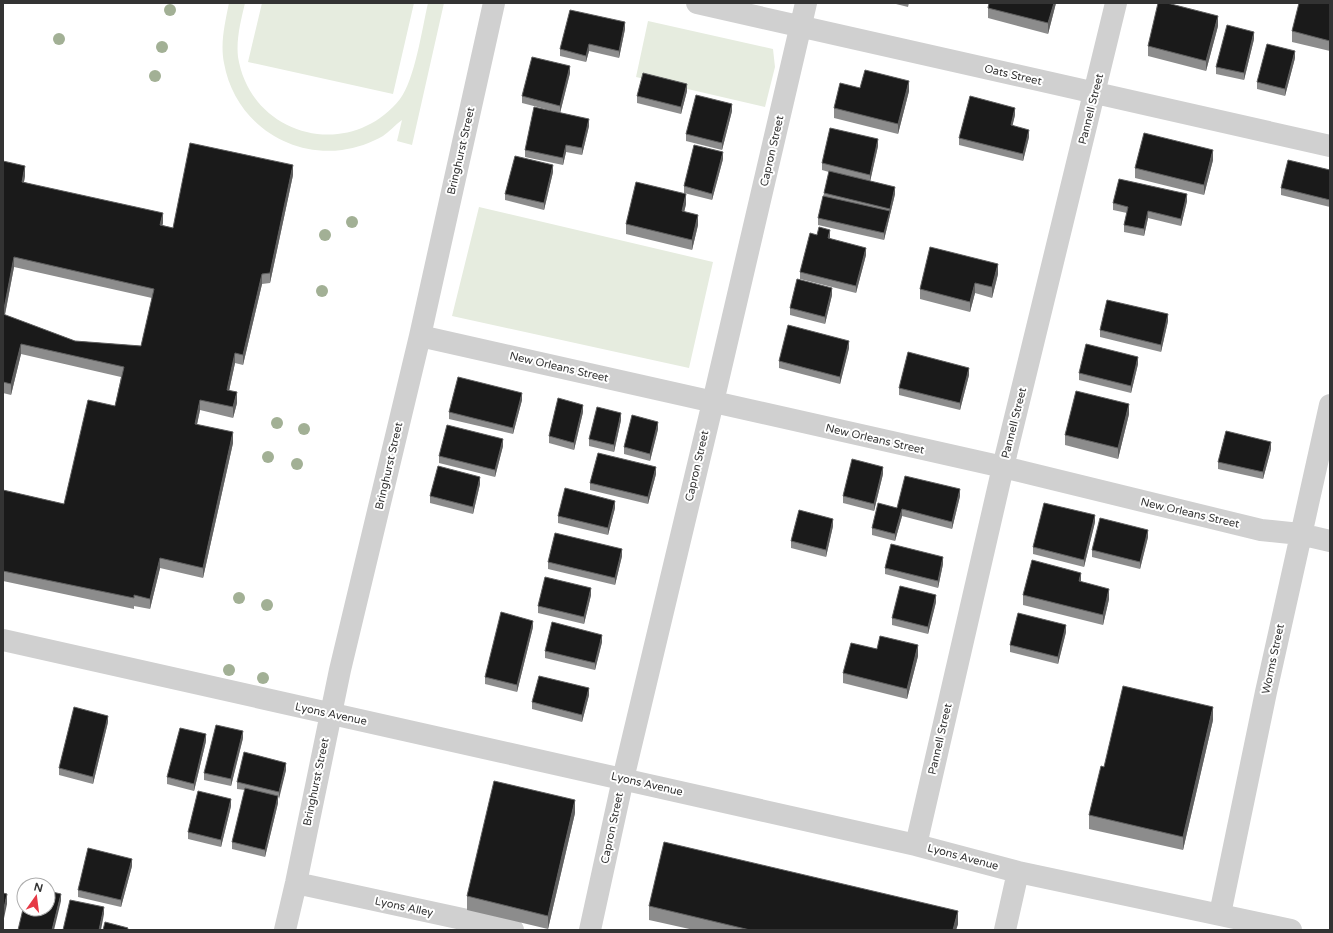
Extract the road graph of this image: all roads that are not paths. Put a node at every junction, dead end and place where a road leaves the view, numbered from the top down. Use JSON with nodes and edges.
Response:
{"nodes":[{"id":1,"x":494,"y":3,"type":"edge"},
{"id":2,"x":697,"y":3,"type":"edge"},
{"id":3,"x":806,"y":3,"type":"edge"},
{"id":4,"x":1116,"y":3,"type":"edge"},
{"id":5,"x":801,"y":26,"type":"junction"},
{"id":6,"x":1095,"y":93,"type":"junction"},
{"id":7,"x":1330,"y":146,"type":"edge"},
{"id":8,"x":420,"y":336,"type":"junction"},
{"id":9,"x":713,"y":402,"type":"junction"},
{"id":10,"x":1330,"y":405,"type":"edge"},
{"id":11,"x":1003,"y":467,"type":"junction"},
{"id":12,"x":1300,"y":534,"type":"junction"},
{"id":13,"x":1330,"y":541,"type":"edge"},
{"id":14,"x":3,"y":640,"type":"edge"},
{"id":15,"x":330,"y":714,"type":"junction"},
{"id":16,"x":623,"y":779,"type":"junction"},
{"id":17,"x":916,"y":845,"type":"junction"},
{"id":18,"x":1018,"y":872,"type":"junction"},
{"id":19,"x":296,"y":883,"type":"junction"},
{"id":20,"x":1220,"y":914,"type":"junction"},
{"id":21,"x":285,"y":930,"type":"edge"},
{"id":22,"x":513,"y":930,"type":"edge"},
{"id":23,"x":590,"y":930,"type":"edge"},
{"id":24,"x":1005,"y":930,"type":"edge"},
{"id":25,"x":1291,"y":930,"type":"edge"}],
"edges":[{"from":1,"to":8,"type":"street","name":"Bringhurst Street"},
{"from":2,"to":5,"type":"street","name":"Oats Street"},
{"from":3,"to":5,"type":"street","name":"Capron Street"},
{"from":4,"to":6,"type":"street","name":"Pannell Street"},
{"from":5,"to":6,"type":"street","name":"Oats Street"},
{"from":5,"to":9,"type":"street","name":"Capron Street"},
{"from":6,"to":7,"type":"street","name":"Oats Street"},
{"from":6,"to":11,"type":"street","name":"Pannell Street"},
{"from":8,"to":9,"type":"street","name":"New Orleans Street"},
{"from":8,"to":15,"type":"street","name":"Bringhurst Street"},
{"from":9,"to":11,"type":"street","name":"New Orleans Street"},
{"from":9,"to":16,"type":"street","name":"Capron Street"},
{"from":10,"to":12,"type":"street","name":"Worms Street"},
{"from":11,"to":12,"type":"street","name":"New Orleans Street"},
{"from":11,"to":17,"type":"street","name":"Pannell Street"},
{"from":12,"to":13,"type":"street","name":"New Orleans Street"},
{"from":12,"to":20,"type":"street","name":"Worms Street"},
{"from":14,"to":15,"type":"street","name":"Lyons Avenue"},
{"from":15,"to":16,"type":"street","name":"Lyons Avenue"},
{"from":15,"to":19,"type":"street","name":"Bringhurst Street"},
{"from":16,"to":17,"type":"street","name":"Lyons Avenue"},
{"from":16,"to":23,"type":"street","name":"Capron Street"},
{"from":17,"to":18,"type":"street","name":"Lyons Avenue"},
{"from":18,"to":20,"type":"street","name":"Lyons Avenue"},
{"from":18,"to":24,"type":"street"},
{"from":19,"to":21,"type":"street","name":"Bringhurst Street"},
{"from":19,"to":22,"type":"street","name":"Lyons Alley"},
{"from":20,"to":25,"type":"street","name":"Lyons Avenue"}]}
